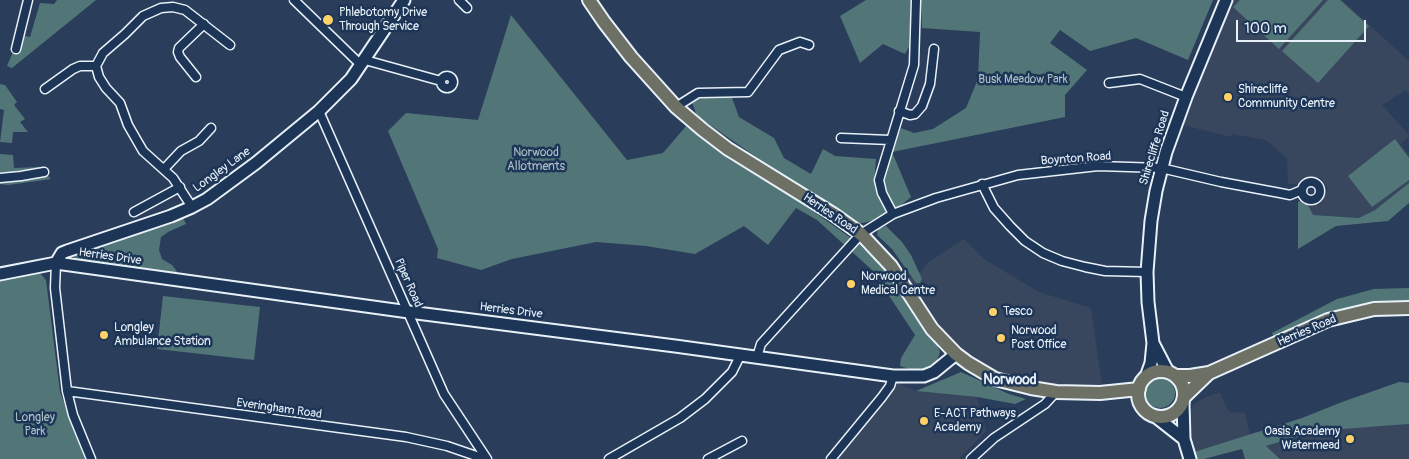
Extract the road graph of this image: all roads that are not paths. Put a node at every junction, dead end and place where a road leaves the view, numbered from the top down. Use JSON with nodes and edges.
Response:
{"nodes":[{"id":1,"x":28,"y":0,"type":"edge"},
{"id":2,"x":294,"y":0,"type":"edge"},
{"id":3,"x":404,"y":0,"type":"edge"},
{"id":4,"x":459,"y":0,"type":"edge"},
{"id":5,"x":589,"y":0,"type":"edge"},
{"id":6,"x":916,"y":0,"type":"edge"},
{"id":7,"x":1226,"y":0,"type":"edge"},
{"id":8,"x":467,"y":8,"type":"dead end"},
{"id":9,"x":204,"y":24,"type":"junction"},
{"id":10,"x":230,"y":44,"type":"dead end"},
{"id":11,"x":809,"y":45,"type":"dead end"},
{"id":12,"x":16,"y":49,"type":"dead end"},
{"id":13,"x":934,"y":49,"type":"dead end"},
{"id":14,"x":363,"y":63,"type":"junction"},
{"id":15,"x":96,"y":66,"type":"junction"},
{"id":16,"x":196,"y":78,"type":"dead end"},
{"id":17,"x":441,"y":81,"type":"dead end"},
{"id":18,"x":1108,"y":84,"type":"dead end"},
{"id":19,"x":45,"y":89,"type":"dead end"},
{"id":20,"x":1186,"y":97,"type":"junction"},
{"id":21,"x":676,"y":107,"type":"junction"},
{"id":22,"x":319,"y":111,"type":"junction"},
{"id":23,"x":899,"y":111,"type":"junction"},
{"id":24,"x":211,"y":128,"type":"dead end"},
{"id":25,"x":841,"y":138,"type":"dead end"},
{"id":26,"x":890,"y":140,"type":"junction"},
{"id":27,"x":1161,"y":168,"type":"junction"},
{"id":28,"x":164,"y":169,"type":"junction"},
{"id":29,"x":44,"y":172,"type":"dead end"},
{"id":30,"x":0,"y":178,"type":"edge"},
{"id":31,"x":982,"y":184,"type":"junction"},
{"id":32,"x":180,"y":186,"type":"junction"},
{"id":33,"x":1302,"y":190,"type":"dead end"},
{"id":34,"x":192,"y":207,"type":"junction"},
{"id":35,"x":134,"y":212,"type":"dead end"},
{"id":36,"x":892,"y":214,"type":"junction"},
{"id":37,"x":861,"y":234,"type":"junction"},
{"id":38,"x":56,"y":263,"type":"junction"},
{"id":39,"x":1147,"y":272,"type":"junction"},
{"id":40,"x":0,"y":274,"type":"edge"},
{"id":41,"x":1409,"y":308,"type":"edge"},
{"id":42,"x":409,"y":312,"type":"junction"},
{"id":43,"x":1154,"y":343,"type":"junction"},
{"id":44,"x":741,"y":354,"type":"junction"},
{"id":45,"x":956,"y":354,"type":"junction"},
{"id":46,"x":757,"y":357,"type":"junction"},
{"id":47,"x":1210,"y":373,"type":"junction"},
{"id":48,"x":1172,"y":374,"type":"junction"},
{"id":49,"x":894,"y":376,"type":"junction"},
{"id":50,"x":1146,"y":377,"type":"junction"},
{"id":51,"x":1139,"y":388,"type":"junction"},
{"id":52,"x":67,"y":391,"type":"junction"},
{"id":53,"x":1056,"y":392,"type":"junction"},
{"id":54,"x":1113,"y":392,"type":"junction"},
{"id":55,"x":1183,"y":400,"type":"junction"},
{"id":56,"x":1142,"y":406,"type":"junction"},
{"id":57,"x":1156,"y":417,"type":"junction"},
{"id":58,"x":1184,"y":439,"type":"junction"},
{"id":59,"x":742,"y":441,"type":"dead end"},
{"id":60,"x":710,"y":458,"type":"edge"},
{"id":61,"x":974,"y":458,"type":"edge"},
{"id":62,"x":91,"y":459,"type":"edge"},
{"id":63,"x":486,"y":459,"type":"edge"},
{"id":64,"x":609,"y":459,"type":"edge"},
{"id":65,"x":831,"y":459,"type":"edge"},
{"id":66,"x":1190,"y":459,"type":"edge"}],
"edges":[{"from":1,"to":12,"type":"street"},
{"from":2,"to":14,"type":"street"},
{"from":3,"to":14,"type":"street","name":"Longley Lane"},
{"from":4,"to":8,"type":"street"},
{"from":5,"to":21,"type":"main road","name":"Herries Road"},
{"from":6,"to":23,"type":"street"},
{"from":7,"to":20,"type":"street","name":"Shirecliffe Road"},
{"from":9,"to":10,"type":"street"},
{"from":9,"to":15,"type":"street"},
{"from":9,"to":16,"type":"street"},
{"from":11,"to":21,"type":"street"},
{"from":13,"to":23,"type":"street"},
{"from":14,"to":17,"type":"street"},
{"from":14,"to":22,"type":"street","name":"Longley Lane"},
{"from":15,"to":19,"type":"street"},
{"from":15,"to":28,"type":"street"},
{"from":18,"to":20,"type":"street"},
{"from":20,"to":27,"type":"street","name":"Shirecliffe Road"},
{"from":21,"to":37,"type":"main road","name":"Herries Road"},
{"from":22,"to":34,"type":"street","name":"Longley Lane"},
{"from":22,"to":42,"type":"street","name":"Piper Road"},
{"from":23,"to":26,"type":"street"},
{"from":24,"to":28,"type":"street"},
{"from":25,"to":26,"type":"street"},
{"from":26,"to":36,"type":"street"},
{"from":27,"to":31,"type":"street","name":"Boynton Road"},
{"from":27,"to":33,"type":"street","name":"Boynton Road"},
{"from":27,"to":39,"type":"street","name":"Shirecliffe Road"},
{"from":28,"to":32,"type":"street"},
{"from":29,"to":30,"type":"street"},
{"from":31,"to":36,"type":"street","name":"Boynton Road"},
{"from":31,"to":39,"type":"street"},
{"from":32,"to":34,"type":"street"},
{"from":32,"to":35,"type":"street"},
{"from":34,"to":38,"type":"street","name":"Longley Lane"},
{"from":36,"to":37,"type":"street","name":"Boynton Road"},
{"from":37,"to":45,"type":"main road","name":"Herries Road"},
{"from":37,"to":46,"type":"street","name":"Boynton Road"},
{"from":38,"to":40,"type":"street","name":"Longley Lane"},
{"from":38,"to":42,"type":"street","name":"Herries Drive"},
{"from":38,"to":52,"type":"street"},
{"from":39,"to":43,"type":"street","name":"Shirecliffe Road"},
{"from":41,"to":47,"type":"main road","name":"Herries Road"},
{"from":42,"to":44,"type":"street","name":"Herries Drive"},
{"from":42,"to":63,"type":"street","name":"Piper Road"},
{"from":43,"to":48,"type":"street","name":"Shirecliffe Road"},
{"from":43,"to":50,"type":"street","name":"Shirecliffe Road"},
{"from":44,"to":46,"type":"street","name":"Herries Drive"},
{"from":44,"to":64,"type":"street"},
{"from":45,"to":49,"type":"street","name":"Herries Drive"},
{"from":45,"to":53,"type":"main road","name":"Herries Road"},
{"from":46,"to":49,"type":"street","name":"Herries Drive"},
{"from":47,"to":48,"type":"main road"},
{"from":47,"to":55,"type":"main road"},
{"from":48,"to":50,"type":"main road"},
{"from":48,"to":55,"type":"main road"},
{"from":49,"to":65,"type":"street"},
{"from":50,"to":51,"type":"main road"},
{"from":51,"to":54,"type":"main road","name":"Herries Road"},
{"from":51,"to":56,"type":"main road"},
{"from":52,"to":62,"type":"street"},
{"from":52,"to":63,"type":"street","name":"Everingham Road"},
{"from":53,"to":54,"type":"main road","name":"Herries Road"},
{"from":53,"to":61,"type":"street"},
{"from":54,"to":56,"type":"main road"},
{"from":55,"to":57,"type":"main road"},
{"from":55,"to":58,"type":"street"},
{"from":56,"to":57,"type":"main road"},
{"from":57,"to":58,"type":"street"},
{"from":58,"to":66,"type":"street"},
{"from":59,"to":60,"type":"street"}]}
